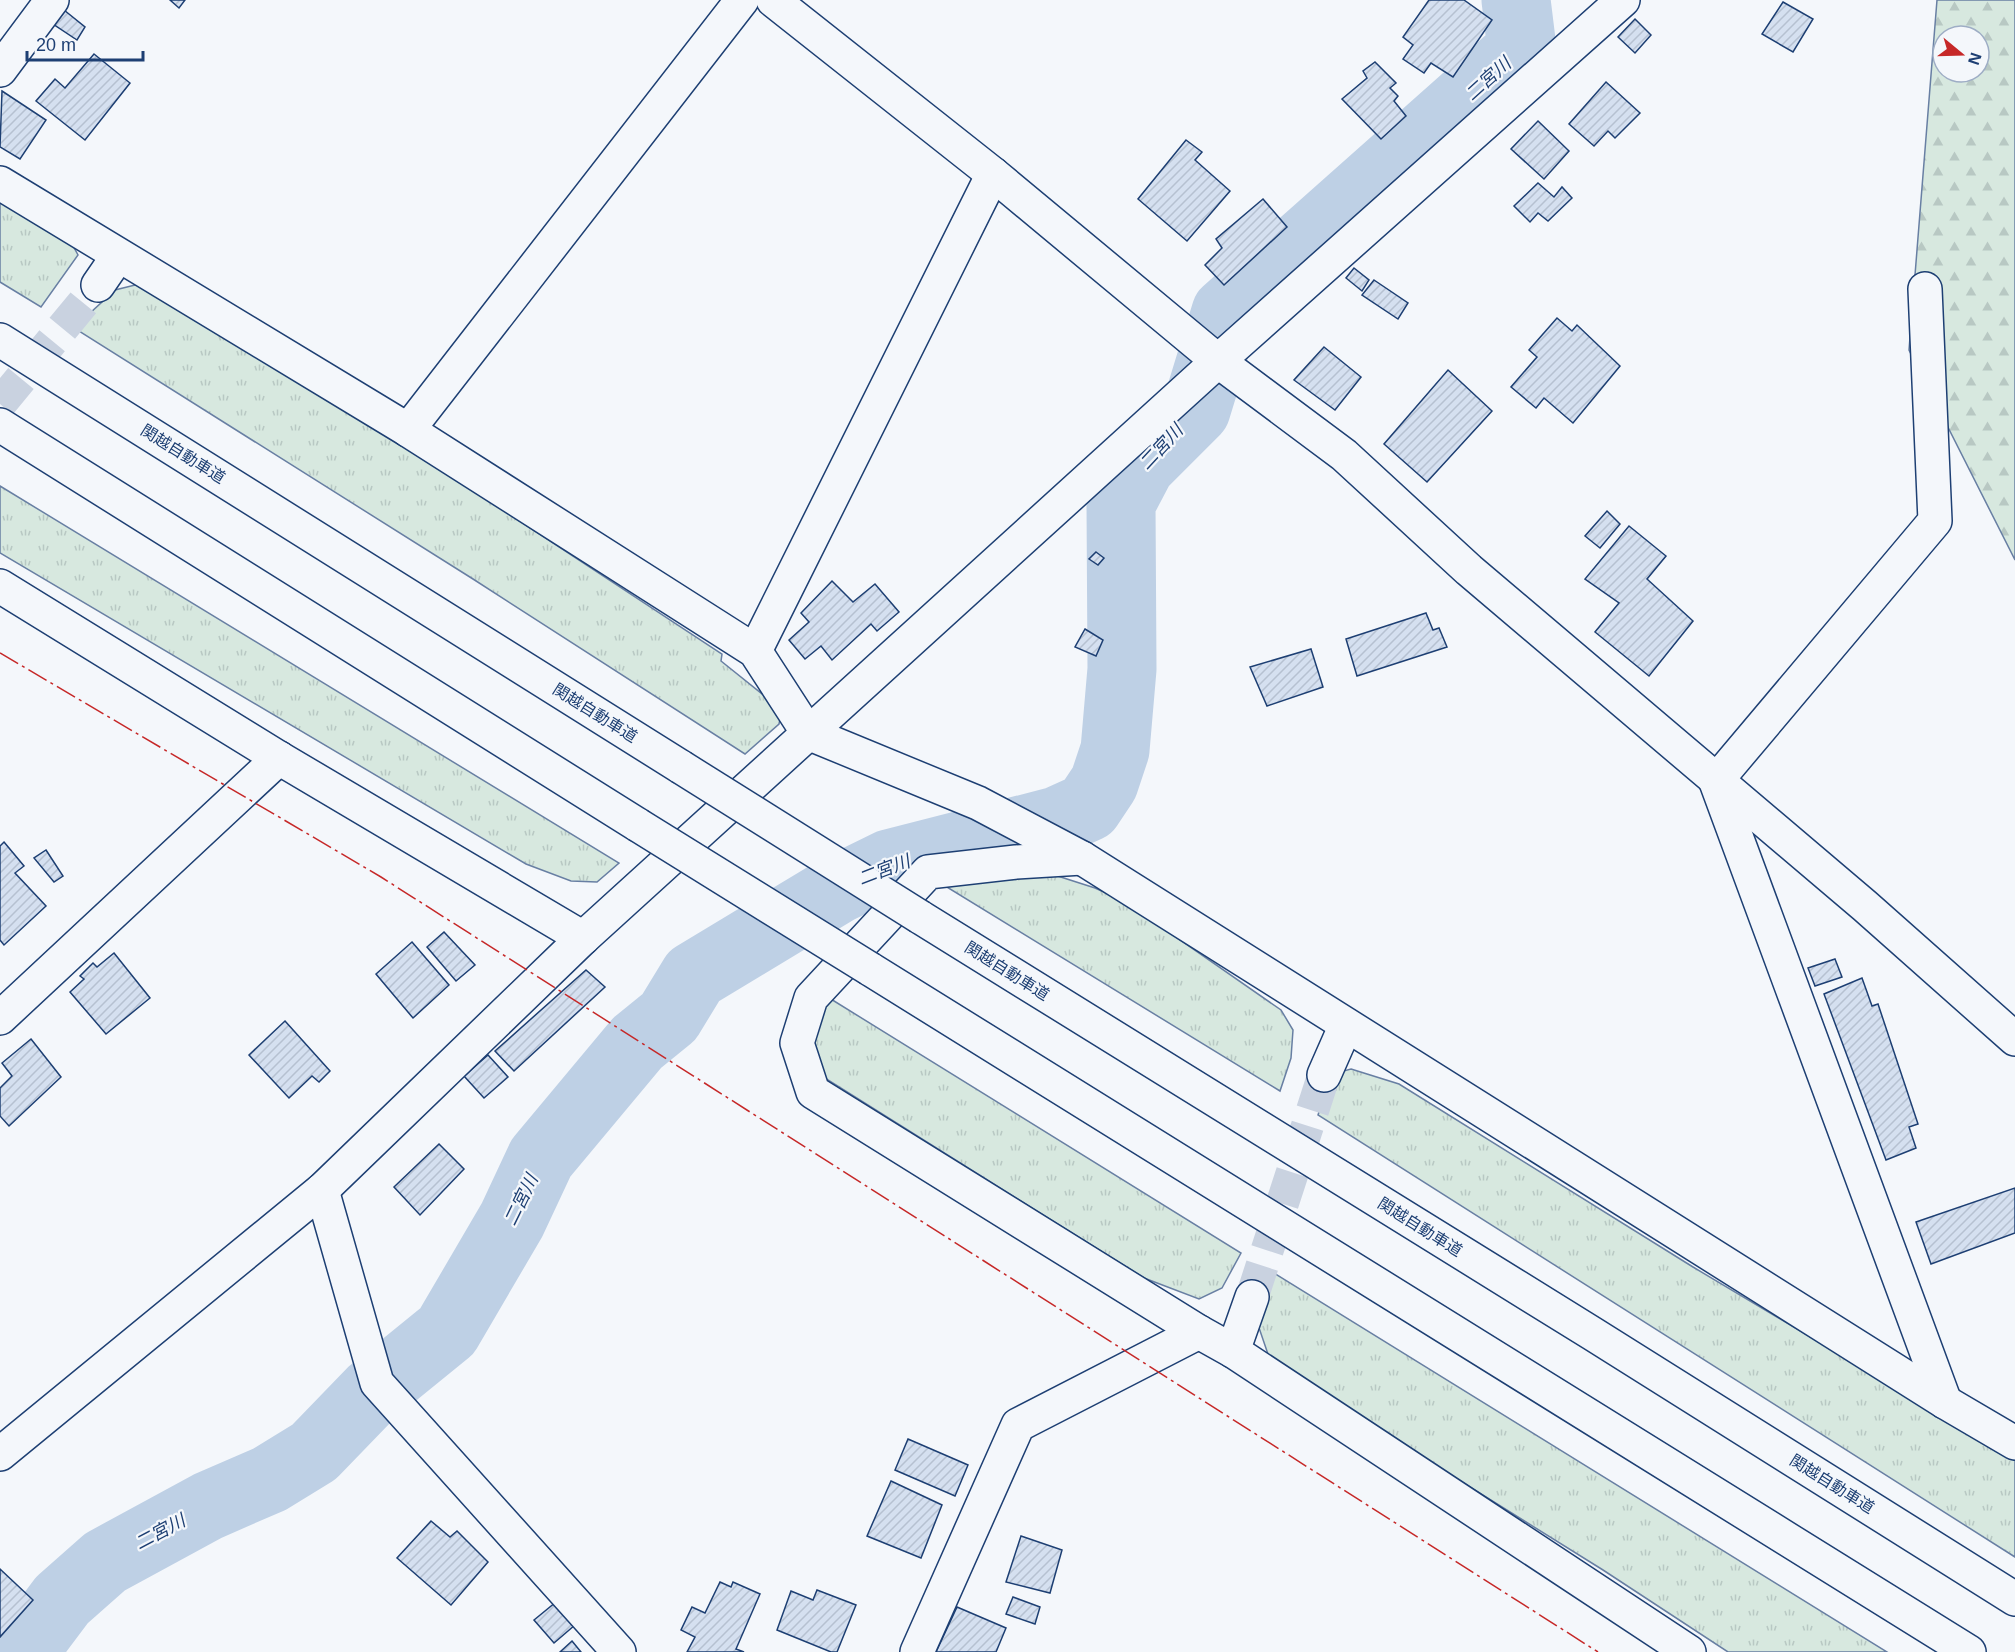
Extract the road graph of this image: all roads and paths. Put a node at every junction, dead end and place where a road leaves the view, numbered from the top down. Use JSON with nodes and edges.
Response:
{"nodes":[{"id":1,"x":52,"y":0,"type":"edge"},
{"id":2,"x":742,"y":0,"type":"edge"},
{"id":3,"x":773,"y":0,"type":"edge"},
{"id":4,"x":1623,"y":0,"type":"edge"},
{"id":5,"x":0,"y":70,"type":"edge"},
{"id":6,"x":993,"y":174,"type":"junction"},
{"id":7,"x":0,"y":183,"type":"edge"},
{"id":8,"x":118,"y":256,"type":"junction"},
{"id":9,"x":98,"y":285,"type":"tunnel mouth"},
{"id":10,"x":1925,"y":289,"type":"dead end"},
{"id":11,"x":0,"y":340,"type":"edge"},
{"id":12,"x":1218,"y":361,"type":"junction"},
{"id":13,"x":0,"y":425,"type":"edge"},
{"id":14,"x":408,"y":430,"type":"junction"},
{"id":15,"x":0,"y":586,"type":"edge"},
{"id":16,"x":755,"y":651,"type":"junction"},
{"id":17,"x":808,"y":733,"type":"junction"},
{"id":18,"x":279,"y":758,"type":"junction"},
{"id":19,"x":1716,"y":781,"type":"junction"},
{"id":20,"x":1082,"y":858,"type":"junction"},
{"id":21,"x":583,"y":938,"type":"junction"},
{"id":22,"x":0,"y":1018,"type":"edge"},
{"id":23,"x":1346,"y":1025,"type":"junction"},
{"id":24,"x":2015,"y":1039,"type":"edge"},
{"id":25,"x":1324,"y":1075,"type":"tunnel mouth"},
{"id":26,"x":322,"y":1190,"type":"junction"},
{"id":27,"x":1252,"y":1297,"type":"tunnel mouth"},
{"id":28,"x":1199,"y":1332,"type":"junction"},
{"id":29,"x":1233,"y":1351,"type":"junction"},
{"id":30,"x":1944,"y":1402,"type":"junction"},
{"id":31,"x":2015,"y":1443,"type":"edge"},
{"id":32,"x":0,"y":1454,"type":"edge"},
{"id":33,"x":2015,"y":1599,"type":"edge"},
{"id":34,"x":619,"y":1652,"type":"edge"},
{"id":35,"x":917,"y":1652,"type":"edge"},
{"id":36,"x":1689,"y":1652,"type":"edge"},
{"id":37,"x":1969,"y":1652,"type":"edge"}],
"edges":[{"from":1,"to":5,"type":"main road"},
{"from":2,"to":14,"type":"main road"},
{"from":3,"to":6,"type":"main road"},
{"from":4,"to":12,"type":"main road"},
{"from":6,"to":12,"type":"main road"},
{"from":6,"to":16,"type":"main road"},
{"from":7,"to":8,"type":"main road"},
{"from":8,"to":9,"type":"main road"},
{"from":8,"to":14,"type":"main road"},
{"from":10,"to":19,"type":"main road"},
{"from":11,"to":33,"type":"main road","name":"関越自動車道","bridge":true},
{"from":12,"to":17,"type":"main road"},
{"from":12,"to":19,"type":"main road"},
{"from":13,"to":37,"type":"main road","bridge":true},
{"from":14,"to":16,"type":"main road"},
{"from":15,"to":18,"type":"main road"},
{"from":16,"to":17,"type":"main road"},
{"from":17,"to":20,"type":"main road"},
{"from":17,"to":21,"type":"main road"},
{"from":18,"to":21,"type":"main road"},
{"from":18,"to":22,"type":"main road"},
{"from":19,"to":24,"type":"main road"},
{"from":19,"to":30,"type":"main road"},
{"from":20,"to":23,"type":"main road"},
{"from":20,"to":28,"type":"main road"},
{"from":21,"to":26,"type":"main road"},
{"from":23,"to":25,"type":"main road"},
{"from":23,"to":30,"type":"main road"},
{"from":26,"to":32,"type":"main road"},
{"from":26,"to":34,"type":"main road"},
{"from":27,"to":29,"type":"main road"},
{"from":28,"to":29,"type":"main road"},
{"from":28,"to":35,"type":"main road"},
{"from":29,"to":36,"type":"main road"},
{"from":30,"to":31,"type":"main road"}]}
